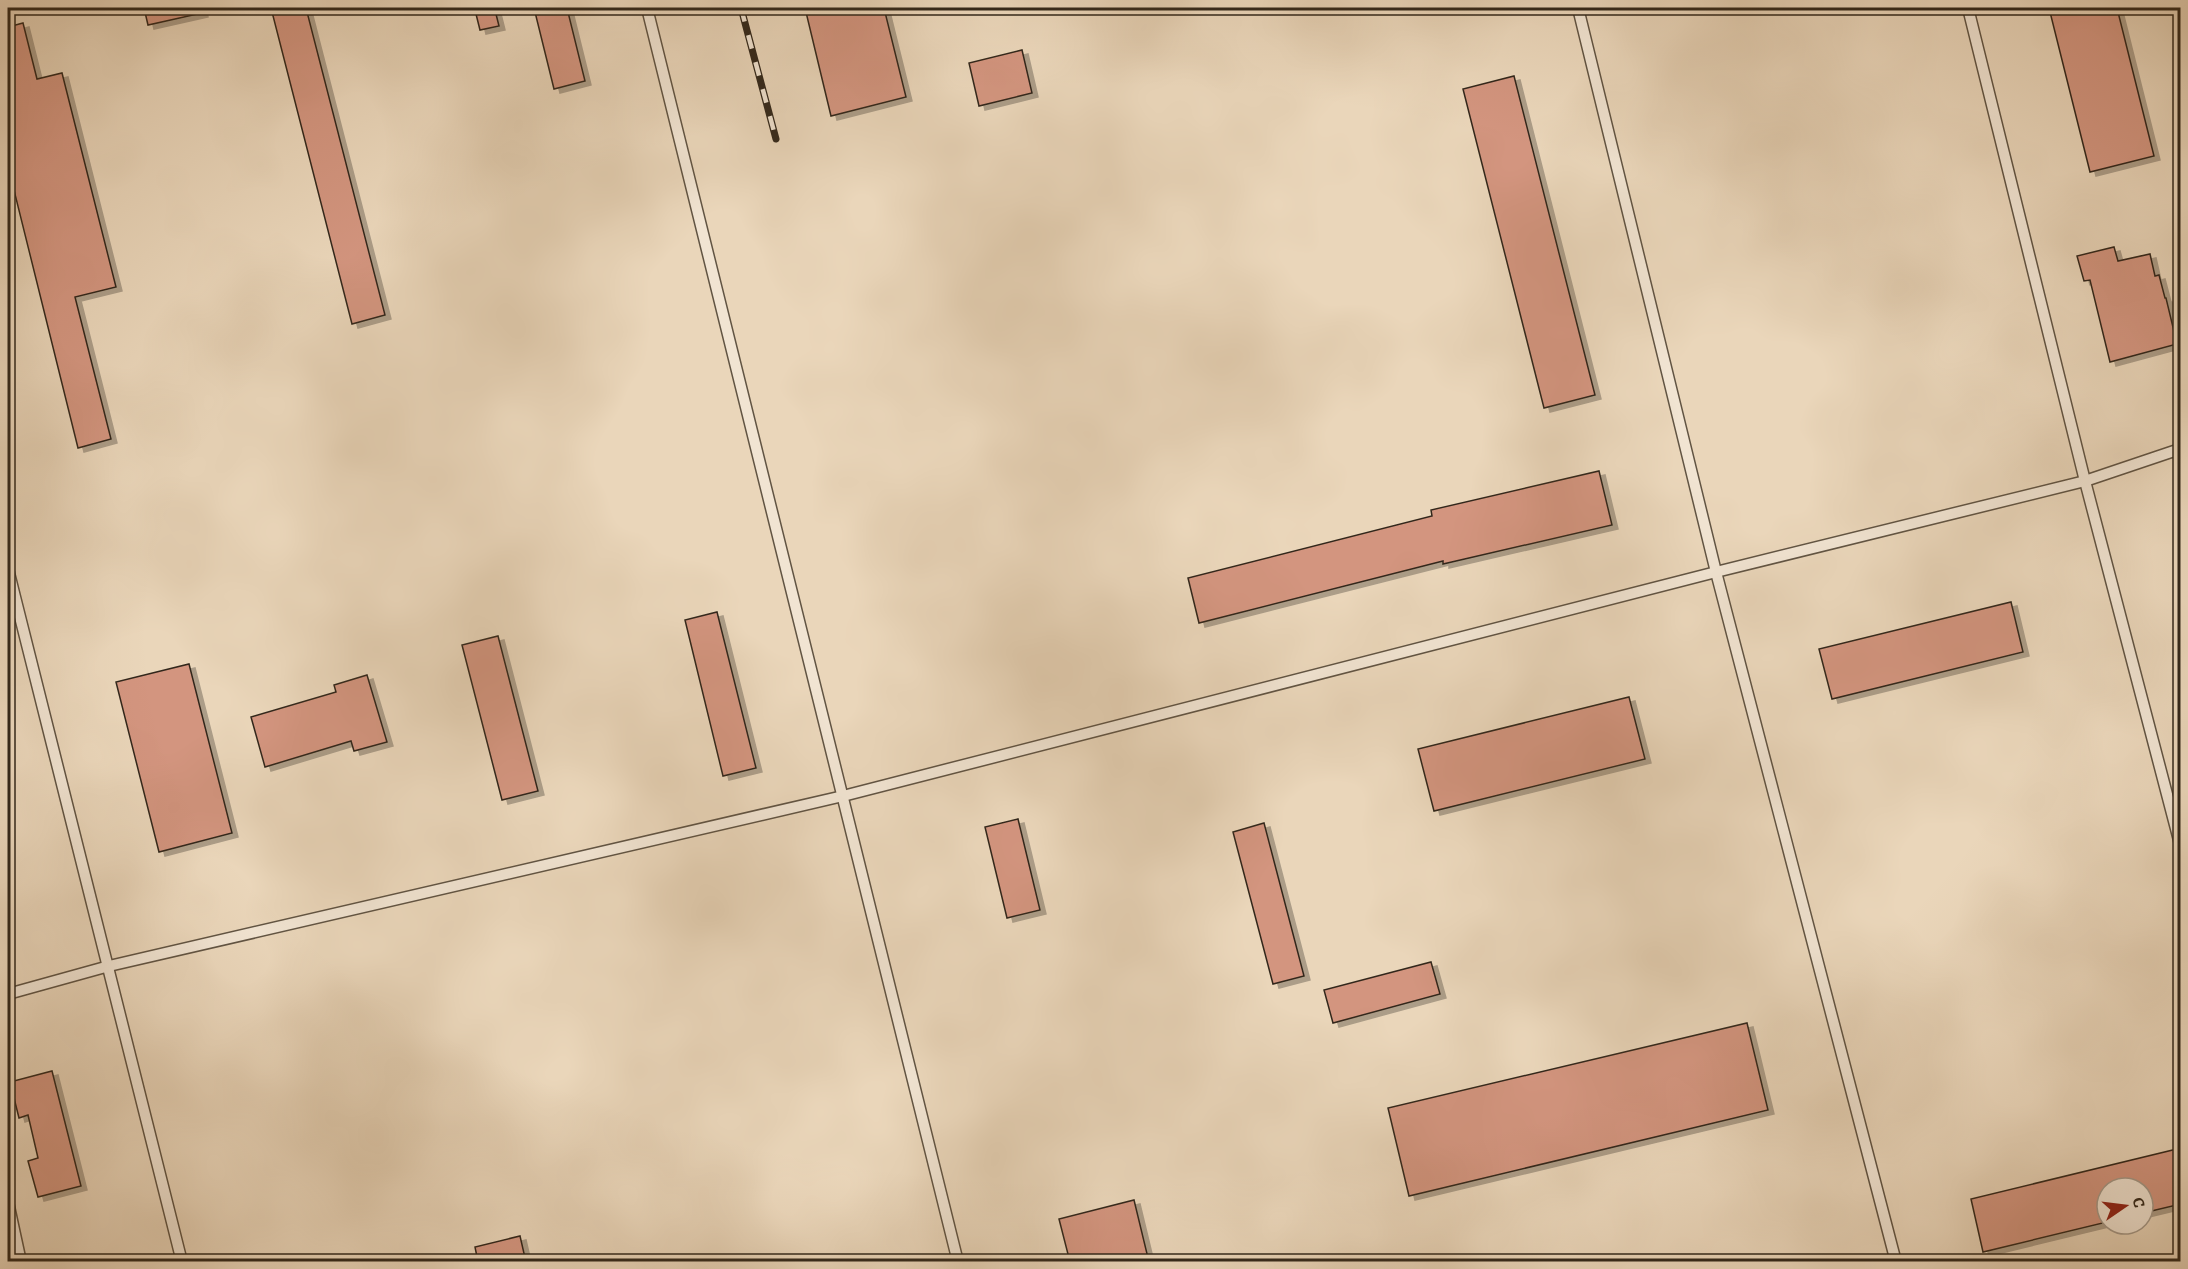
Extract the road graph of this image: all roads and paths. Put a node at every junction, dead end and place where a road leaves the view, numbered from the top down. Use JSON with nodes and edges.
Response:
{"nodes":[{"id":1,"x":647,"y":8,"type":"edge"},
{"id":2,"x":1578,"y":8,"type":"edge"},
{"id":3,"x":1968,"y":8,"type":"edge"},
{"id":4,"x":2181,"y":449,"type":"edge"},
{"id":5,"x":2085,"y":481,"type":"junction"},
{"id":6,"x":8,"y":569,"type":"edge"},
{"id":7,"x":1716,"y":572,"type":"junction"},
{"id":8,"x":843,"y":796,"type":"junction"},
{"id":9,"x":2181,"y":844,"type":"edge"},
{"id":10,"x":109,"y":966,"type":"junction"},
{"id":11,"x":8,"y":994,"type":"edge"},
{"id":12,"x":8,"y":1202,"type":"edge"},
{"id":13,"x":21,"y":1262,"type":"edge"},
{"id":14,"x":182,"y":1262,"type":"edge"},
{"id":15,"x":958,"y":1262,"type":"edge"},
{"id":16,"x":1896,"y":1262,"type":"edge"}],
"edges":[{"from":1,"to":8,"type":"lane"},
{"from":2,"to":7,"type":"lane"},
{"from":3,"to":5,"type":"lane"},
{"from":4,"to":5,"type":"lane"},
{"from":5,"to":7,"type":"lane"},
{"from":5,"to":9,"type":"lane"},
{"from":6,"to":10,"type":"lane"},
{"from":7,"to":8,"type":"lane"},
{"from":7,"to":16,"type":"lane"},
{"from":8,"to":10,"type":"lane"},
{"from":8,"to":15,"type":"lane"},
{"from":10,"to":11,"type":"lane"},
{"from":10,"to":14,"type":"lane"},
{"from":12,"to":13,"type":"lane"}]}
